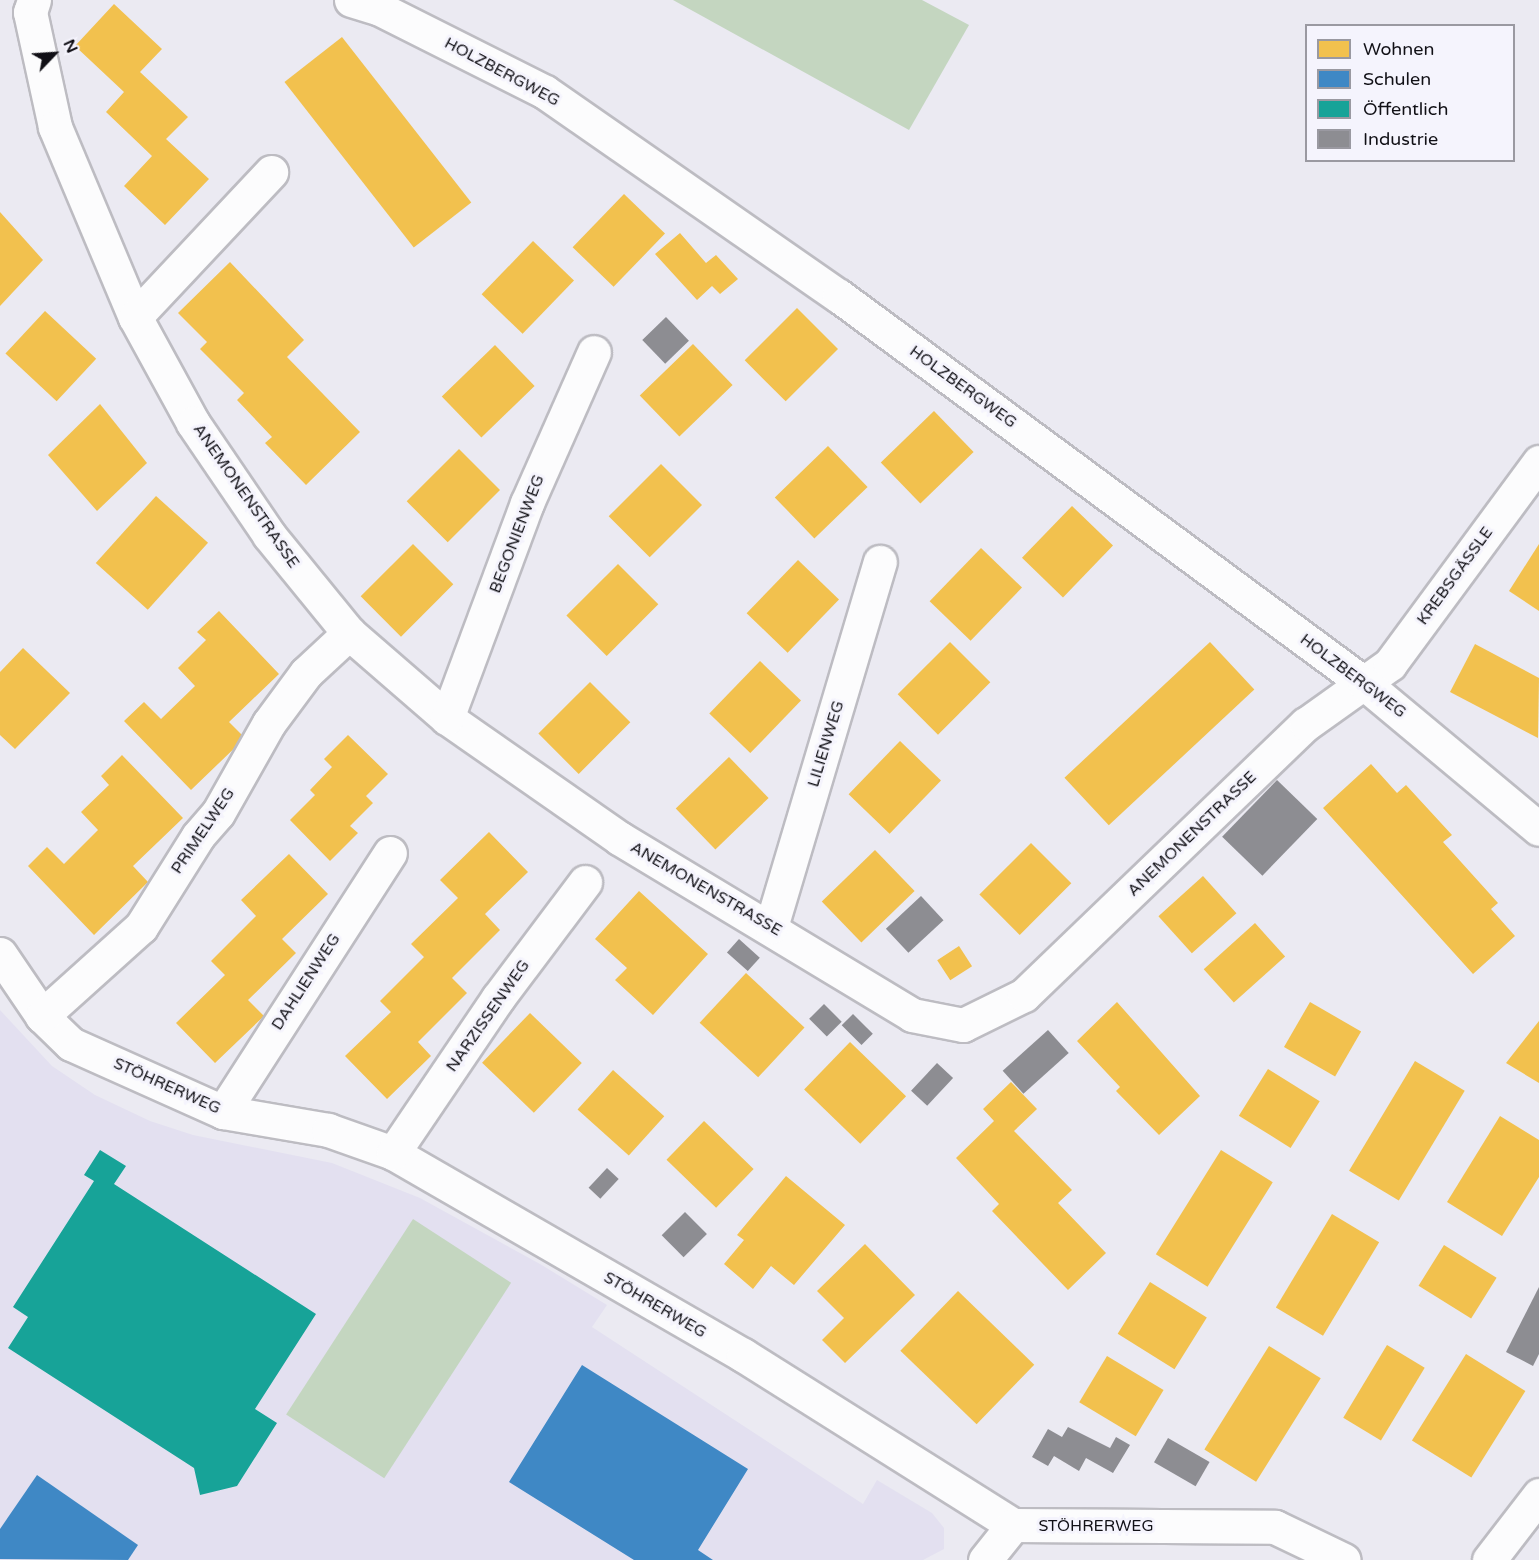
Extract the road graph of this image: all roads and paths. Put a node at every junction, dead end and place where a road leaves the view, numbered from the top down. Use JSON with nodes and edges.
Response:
{"nodes":[{"id":1,"x":34,"y":0,"type":"edge"},
{"id":2,"x":351,"y":0,"type":"edge"},
{"id":3,"x":271,"y":172,"type":"dead end"},
{"id":4,"x":135,"y":317,"type":"junction"},
{"id":5,"x":594,"y":352,"type":"dead end"},
{"id":6,"x":1539,"y":462,"type":"edge"},
{"id":7,"x":880,"y":562,"type":"dead end"},
{"id":8,"x":349,"y":633,"type":"junction"},
{"id":9,"x":1365,"y":684,"type":"junction"},
{"id":10,"x":447,"y":718,"type":"junction"},
{"id":11,"x":1539,"y":829,"type":"edge"},
{"id":12,"x":390,"y":852,"type":"dead end"},
{"id":13,"x":585,"y":882,"type":"dead end"},
{"id":14,"x":771,"y":927,"type":"junction"},
{"id":15,"x":0,"y":954,"type":"edge"},
{"id":16,"x":42,"y":1016,"type":"junction"},
{"id":17,"x":223,"y":1112,"type":"junction"},
{"id":18,"x":393,"y":1153,"type":"junction"},
{"id":19,"x":1539,"y":1495,"type":"edge"},
{"id":20,"x":1013,"y":1525,"type":"junction"},
{"id":21,"x":985,"y":1560,"type":"edge"},
{"id":22,"x":1344,"y":1560,"type":"edge"},
{"id":23,"x":1489,"y":1560,"type":"edge"}],
"edges":[{"from":1,"to":4,"type":"street","name":"ANEMONENSTRASSE"},
{"from":2,"to":9,"type":"street","name":"HOLZBERGWEG"},
{"from":3,"to":4,"type":"street"},
{"from":4,"to":8,"type":"street","name":"ANEMONENSTRASSE"},
{"from":5,"to":10,"type":"street","name":"BEGONIENWEG"},
{"from":6,"to":9,"type":"street","name":"KREBSGÄSSLE"},
{"from":7,"to":14,"type":"street","name":"LILIENWEG"},
{"from":8,"to":10,"type":"street","name":"ANEMONENSTRASSE"},
{"from":8,"to":16,"type":"street","name":"PRIMELWEG"},
{"from":9,"to":11,"type":"street","name":"HOLZBERGWEG"},
{"from":9,"to":14,"type":"street","name":"ANEMONENSTRASSE"},
{"from":10,"to":14,"type":"street","name":"ANEMONENSTRASSE"},
{"from":12,"to":17,"type":"street","name":"DAHLIENWEG"},
{"from":13,"to":18,"type":"street","name":"NARZISSENWEG"},
{"from":15,"to":16,"type":"street","name":"STÖHRERWEG"},
{"from":16,"to":17,"type":"street","name":"STÖHRERWEG"},
{"from":17,"to":18,"type":"street","name":"STÖHRERWEG"},
{"from":18,"to":20,"type":"street","name":"STÖHRERWEG"},
{"from":19,"to":23,"type":"street"},
{"from":20,"to":21,"type":"street"},
{"from":20,"to":22,"type":"street","name":"STÖHRERWEG"}]}
